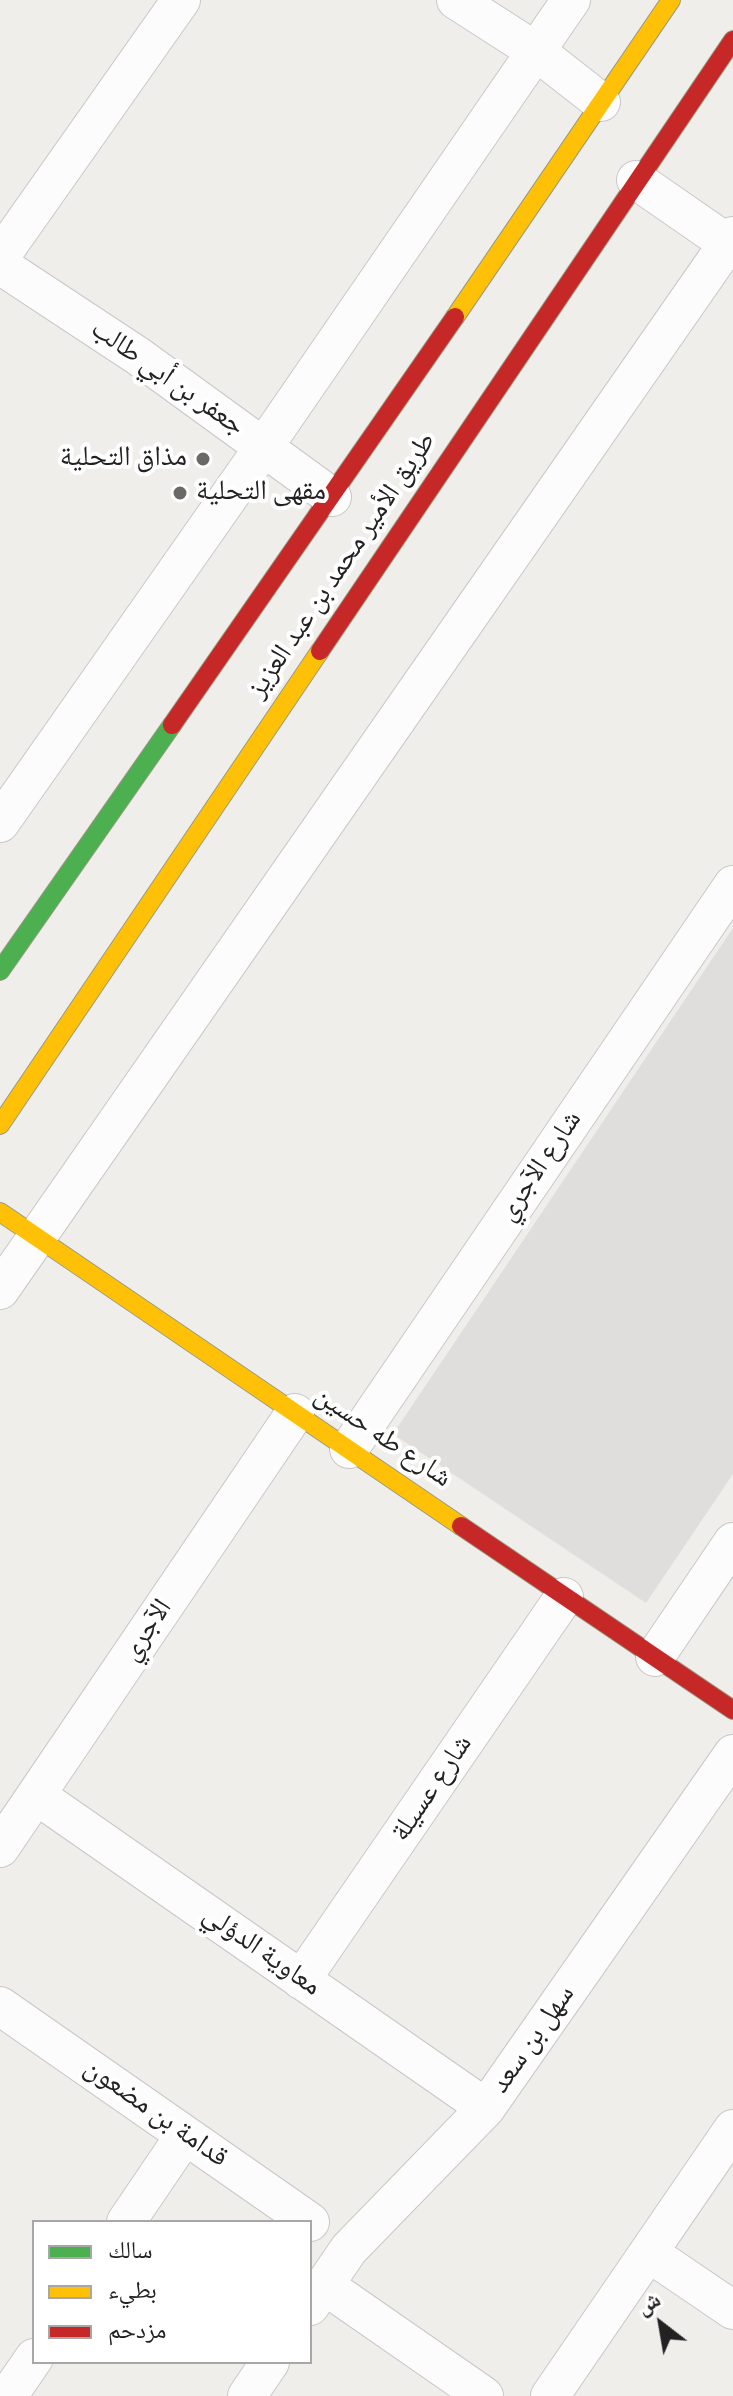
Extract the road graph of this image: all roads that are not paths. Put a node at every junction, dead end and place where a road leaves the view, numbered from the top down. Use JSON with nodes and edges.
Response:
{"nodes":[{"id":1,"x":181,"y":0,"type":"edge"},
{"id":2,"x":456,"y":0,"type":"edge"},
{"id":3,"x":571,"y":0,"type":"edge"},
{"id":4,"x":671,"y":0,"type":"edge"},
{"id":5,"x":733,"y":40,"type":"edge"},
{"id":6,"x":537,"y":52,"type":"junction"},
{"id":7,"x":601,"y":102,"type":"junction"},
{"id":8,"x":636,"y":180,"type":"junction"},
{"id":9,"x":731,"y":242,"type":"edge"},
{"id":10,"x":0,"y":257,"type":"edge"},
{"id":11,"x":0,"y":265,"type":"edge"},
{"id":12,"x":263,"y":448,"type":"junction"},
{"id":13,"x":332,"y":497,"type":"junction"},
{"id":14,"x":0,"y":823,"type":"edge"},
{"id":15,"x":733,"y":885,"type":"edge"},
{"id":16,"x":0,"y":971,"type":"edge"},
{"id":17,"x":0,"y":1125,"type":"edge"},
{"id":18,"x":0,"y":1212,"type":"edge"},
{"id":19,"x":36,"y":1237,"type":"junction"},
{"id":20,"x":0,"y":1290,"type":"edge"},
{"id":21,"x":295,"y":1413,"type":"junction"},
{"id":22,"x":349,"y":1449,"type":"junction"},
{"id":23,"x":733,"y":1542,"type":"edge"},
{"id":24,"x":564,"y":1597,"type":"junction"},
{"id":25,"x":655,"y":1657,"type":"junction"},
{"id":26,"x":733,"y":1710,"type":"edge"},
{"id":27,"x":733,"y":1754,"type":"edge"},
{"id":28,"x":36,"y":1795,"type":"junction"},
{"id":29,"x":0,"y":1848,"type":"edge"},
{"id":30,"x":301,"y":1980,"type":"junction"},
{"id":31,"x":0,"y":2006,"type":"edge"},
{"id":32,"x":486,"y":2108,"type":"junction"},
{"id":33,"x":733,"y":2129,"type":"edge"},
{"id":34,"x":185,"y":2135,"type":"junction"},
{"id":35,"x":127,"y":2220,"type":"edge"},
{"id":36,"x":307,"y":2220,"type":"edge"},
{"id":37,"x":312,"y":2223,"type":"edge"},
{"id":38,"x":349,"y":2249,"type":"junction"},
{"id":39,"x":649,"y":2253,"type":"junction"},
{"id":40,"x":317,"y":2295,"type":"edge"},
{"id":41,"x":733,"y":2310,"type":"edge"},
{"id":42,"x":32,"y":2361,"type":"edge"},
{"id":43,"x":269,"y":2364,"type":"edge"},
{"id":44,"x":8,"y":2396,"type":"edge"},
{"id":45,"x":247,"y":2396,"type":"edge"},
{"id":46,"x":484,"y":2396,"type":"edge"},
{"id":47,"x":550,"y":2396,"type":"edge"}],
"edges":[{"from":1,"to":10,"type":"street"},
{"from":2,"to":6,"type":"street"},
{"from":3,"to":6,"type":"street"},
{"from":4,"to":7,"type":"main road","name":"طريق الأمير محمد بن عبد العزيز"},
{"from":5,"to":8,"type":"main road","name":"طريق الأمير محمد بن عبد العزيز"},
{"from":6,"to":7,"type":"street"},
{"from":6,"to":12,"type":"street"},
{"from":7,"to":13,"type":"main road","name":"طريق الأمير محمد بن عبد العزيز"},
{"from":8,"to":9,"type":"street"},
{"from":8,"to":17,"type":"main road","name":"طريق الأمير محمد بن عبد العزيز"},
{"from":9,"to":19,"type":"street"},
{"from":11,"to":12,"type":"street","name":"جعفر بن أبي طالب"},
{"from":12,"to":13,"type":"street","name":"جعفر بن أبي طالب"},
{"from":12,"to":14,"type":"street"},
{"from":13,"to":16,"type":"main road","name":"طريق الأمير محمد بن عبد العزيز"},
{"from":15,"to":22,"type":"street","name":"شارع الآجري"},
{"from":18,"to":19,"type":"main road","name":"شارع طه حسين"},
{"from":19,"to":20,"type":"street"},
{"from":19,"to":21,"type":"main road","name":"شارع طه حسين"},
{"from":21,"to":22,"type":"main road","name":"شارع طه حسين"},
{"from":21,"to":28,"type":"street","name":"الآجري"},
{"from":22,"to":24,"type":"main road","name":"شارع طه حسين"},
{"from":23,"to":25,"type":"street"},
{"from":24,"to":25,"type":"main road","name":"شارع طه حسين"},
{"from":24,"to":30,"type":"street","name":"شارع عسيلة"},
{"from":25,"to":26,"type":"main road","name":"شارع طه حسين"},
{"from":27,"to":32,"type":"street","name":"سهل بن سعد"},
{"from":28,"to":29,"type":"street","name":"الآجري"},
{"from":28,"to":30,"type":"street","name":"معاوية الدؤلي"},
{"from":30,"to":32,"type":"street","name":"معاوية الدؤلي"},
{"from":31,"to":34,"type":"street","name":"قدامة بن مضعون"},
{"from":32,"to":38,"type":"street","name":"سهل بن سعد"},
{"from":33,"to":39,"type":"street"},
{"from":34,"to":35,"type":"street"},
{"from":34,"to":36,"type":"street","name":"قدامة بن مضعون"},
{"from":37,"to":38,"type":"street","name":"قدامة بن مضعون"},
{"from":38,"to":40,"type":"street","name":"سهل بن سعد"},
{"from":39,"to":41,"type":"street"},
{"from":39,"to":47,"type":"street"},
{"from":40,"to":46,"type":"street"},
{"from":42,"to":44,"type":"street"},
{"from":43,"to":45,"type":"street"}]}
